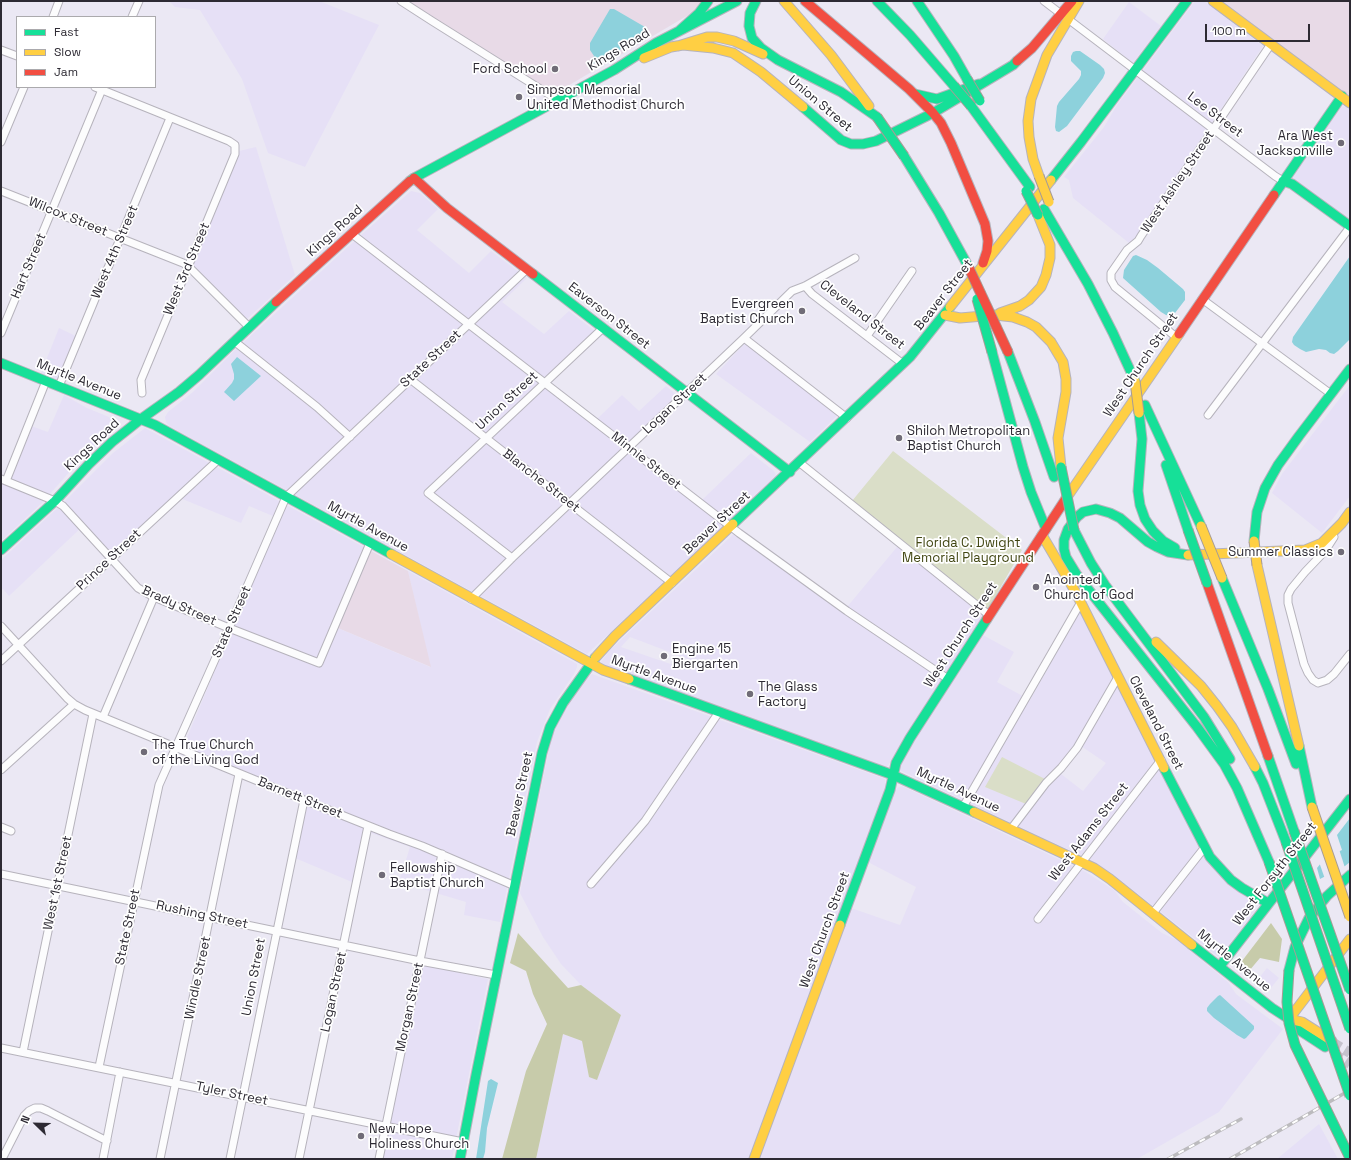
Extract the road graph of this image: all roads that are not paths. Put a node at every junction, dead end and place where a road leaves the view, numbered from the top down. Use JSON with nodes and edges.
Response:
{"nodes":[{"id":1,"x":59,"y":1,"type":"edge"},
{"id":2,"x":139,"y":1,"type":"edge"},
{"id":3,"x":401,"y":1,"type":"edge"},
{"id":4,"x":708,"y":1,"type":"edge"},
{"id":5,"x":736,"y":1,"type":"edge"},
{"id":6,"x":756,"y":1,"type":"edge"},
{"id":7,"x":784,"y":1,"type":"edge"},
{"id":8,"x":805,"y":1,"type":"edge"},
{"id":9,"x":877,"y":1,"type":"edge"},
{"id":10,"x":917,"y":1,"type":"edge"},
{"id":11,"x":1044,"y":1,"type":"edge"},
{"id":12,"x":1072,"y":1,"type":"edge"},
{"id":13,"x":1079,"y":1,"type":"edge"},
{"id":14,"x":1187,"y":1,"type":"edge"},
{"id":15,"x":1213,"y":1,"type":"edge"},
{"id":16,"x":53,"y":16,"type":"edge"},
{"id":17,"x":132,"y":16,"type":"edge"},
{"id":18,"x":1065,"y":16,"type":"junction"},
{"id":19,"x":680,"y":30,"type":"junction"},
{"id":20,"x":1271,"y":44,"type":"junction"},
{"id":21,"x":678,"y":46,"type":"junction"},
{"id":22,"x":1,"y":50,"type":"edge"},
{"id":23,"x":16,"y":56,"type":"edge"},
{"id":24,"x":778,"y":60,"type":"junction"},
{"id":25,"x":614,"y":70,"type":"junction"},
{"id":26,"x":1135,"y":71,"type":"junction"},
{"id":27,"x":979,"y":84,"type":"junction"},
{"id":28,"x":24,"y":88,"type":"edge"},
{"id":29,"x":103,"y":88,"type":"edge"},
{"id":30,"x":909,"y":89,"type":"junction"},
{"id":31,"x":1342,"y":96,"type":"junction"},
{"id":32,"x":558,"y":100,"type":"junction"},
{"id":33,"x":1350,"y":103,"type":"edge"},
{"id":34,"x":933,"y":114,"type":"junction"},
{"id":35,"x":877,"y":117,"type":"junction"},
{"id":36,"x":170,"y":118,"type":"junction"},
{"id":37,"x":1213,"y":130,"type":"junction"},
{"id":38,"x":1,"y":142,"type":"edge"},
{"id":39,"x":414,"y":178,"type":"junction"},
{"id":40,"x":1283,"y":181,"type":"junction"},
{"id":41,"x":1028,"y":189,"type":"junction"},
{"id":42,"x":1,"y":190,"type":"edge"},
{"id":43,"x":1044,"y":208,"type":"junction"},
{"id":44,"x":52,"y":211,"type":"junction"},
{"id":45,"x":1350,"y":226,"type":"edge"},
{"id":46,"x":352,"y":234,"type":"junction"},
{"id":47,"x":120,"y":238,"type":"junction"},
{"id":48,"x":855,"y":258,"type":"dead end"},
{"id":49,"x":188,"y":266,"type":"junction"},
{"id":50,"x":968,"y":266,"type":"junction"},
{"id":51,"x":527,"y":269,"type":"junction"},
{"id":52,"x":912,"y":271,"type":"dead end"},
{"id":53,"x":980,"y":271,"type":"junction"},
{"id":54,"x":805,"y":286,"type":"junction"},
{"id":55,"x":1202,"y":299,"type":"junction"},
{"id":56,"x":945,"y":315,"type":"junction"},
{"id":57,"x":984,"y":316,"type":"junction"},
{"id":58,"x":469,"y":324,"type":"junction"},
{"id":59,"x":249,"y":327,"type":"junction"},
{"id":60,"x":603,"y":328,"type":"junction"},
{"id":61,"x":1,"y":333,"type":"edge"},
{"id":62,"x":867,"y":336,"type":"junction"},
{"id":63,"x":1176,"y":337,"type":"junction"},
{"id":64,"x":744,"y":338,"type":"junction"},
{"id":65,"x":234,"y":341,"type":"junction"},
{"id":66,"x":1262,"y":343,"type":"junction"},
{"id":67,"x":1,"y":363,"type":"edge"},
{"id":68,"x":903,"y":364,"type":"junction"},
{"id":69,"x":1350,"y":369,"type":"edge"},
{"id":70,"x":410,"y":379,"type":"junction"},
{"id":71,"x":46,"y":381,"type":"junction"},
{"id":72,"x":545,"y":383,"type":"junction"},
{"id":73,"x":59,"y":386,"type":"junction"},
{"id":74,"x":142,"y":393,"type":"dead end"},
{"id":75,"x":686,"y":394,"type":"junction"},
{"id":76,"x":1331,"y":394,"type":"junction"},
{"id":77,"x":1142,"y":409,"type":"junction"},
{"id":78,"x":1208,"y":415,"type":"dead end"},
{"id":79,"x":847,"y":418,"type":"junction"},
{"id":80,"x":141,"y":419,"type":"junction"},
{"id":81,"x":350,"y":437,"type":"junction"},
{"id":82,"x":486,"y":438,"type":"junction"},
{"id":83,"x":629,"y":447,"type":"junction"},
{"id":84,"x":218,"y":460,"type":"junction"},
{"id":85,"x":800,"y":463,"type":"junction"},
{"id":86,"x":790,"y":472,"type":"junction"},
{"id":87,"x":4,"y":480,"type":"edge"},
{"id":88,"x":286,"y":497,"type":"junction"},
{"id":89,"x":55,"y":501,"type":"junction"},
{"id":90,"x":570,"y":503,"type":"junction"},
{"id":91,"x":1350,"y":512,"type":"edge"},
{"id":92,"x":1344,"y":525,"type":"junction"},
{"id":93,"x":731,"y":527,"type":"junction"},
{"id":94,"x":1074,"y":530,"type":"junction"},
{"id":95,"x":1044,"y":532,"type":"junction"},
{"id":96,"x":370,"y":543,"type":"junction"},
{"id":97,"x":1,"y":550,"type":"edge"},
{"id":98,"x":1204,"y":555,"type":"junction"},
{"id":99,"x":512,"y":558,"type":"junction"},
{"id":100,"x":110,"y":559,"type":"junction"},
{"id":101,"x":672,"y":583,"type":"junction"},
{"id":102,"x":154,"y":597,"type":"junction"},
{"id":103,"x":471,"y":599,"type":"junction"},
{"id":104,"x":1081,"y":602,"type":"junction"},
{"id":105,"x":1120,"y":605,"type":"junction"},
{"id":106,"x":990,"y":615,"type":"junction"},
{"id":107,"x":1,"y":626,"type":"edge"},
{"id":108,"x":229,"y":628,"type":"junction"},
{"id":109,"x":18,"y":645,"type":"junction"},
{"id":110,"x":1350,"y":654,"type":"edge"},
{"id":111,"x":1,"y":661,"type":"edge"},
{"id":112,"x":590,"y":663,"type":"junction"},
{"id":113,"x":1118,"y":677,"type":"junction"},
{"id":114,"x":948,"y":679,"type":"junction"},
{"id":115,"x":74,"y":704,"type":"junction"},
{"id":116,"x":720,"y":712,"type":"junction"},
{"id":117,"x":93,"y":714,"type":"junction"},
{"id":118,"x":103,"y":717,"type":"junction"},
{"id":119,"x":176,"y":747,"type":"junction"},
{"id":120,"x":1161,"y":760,"type":"junction"},
{"id":121,"x":1,"y":770,"type":"edge"},
{"id":122,"x":240,"y":774,"type":"junction"},
{"id":123,"x":893,"y":774,"type":"junction"},
{"id":124,"x":1350,"y":799,"type":"edge"},
{"id":125,"x":304,"y":800,"type":"junction"},
{"id":126,"x":963,"y":807,"type":"junction"},
{"id":127,"x":1312,"y":807,"type":"junction"},
{"id":128,"x":368,"y":826,"type":"junction"},
{"id":129,"x":1,"y":827,"type":"edge"},
{"id":130,"x":1012,"y":829,"type":"junction"},
{"id":131,"x":11,"y":831,"type":"dead end"},
{"id":132,"x":1205,"y":847,"type":"junction"},
{"id":133,"x":442,"y":854,"type":"junction"},
{"id":134,"x":1268,"y":862,"type":"junction"},
{"id":135,"x":1082,"y":863,"type":"junction"},
{"id":136,"x":1,"y":874,"type":"edge"},
{"id":137,"x":1350,"y":875,"type":"edge"},
{"id":138,"x":591,"y":884,"type":"dead end"},
{"id":139,"x":57,"y":885,"type":"junction"},
{"id":140,"x":515,"y":886,"type":"junction"},
{"id":141,"x":133,"y":901,"type":"junction"},
{"id":142,"x":1268,"y":903,"type":"junction"},
{"id":143,"x":1153,"y":913,"type":"junction"},
{"id":144,"x":1350,"y":917,"type":"edge"},
{"id":145,"x":210,"y":918,"type":"junction"},
{"id":146,"x":1038,"y":919,"type":"dead end"},
{"id":147,"x":276,"y":930,"type":"junction"},
{"id":148,"x":1350,"y":939,"type":"edge"},
{"id":149,"x":344,"y":945,"type":"junction"},
{"id":150,"x":420,"y":961,"type":"junction"},
{"id":151,"x":1220,"y":966,"type":"junction"},
{"id":152,"x":496,"y":975,"type":"junction"},
{"id":153,"x":1350,"y":990,"type":"edge"},
{"id":154,"x":1289,"y":1019,"type":"junction"},
{"id":155,"x":1350,"y":1029,"type":"edge"},
{"id":156,"x":1332,"y":1042,"type":"tunnel mouth"},
{"id":157,"x":1325,"y":1047,"type":"tunnel mouth"},
{"id":158,"x":1,"y":1048,"type":"edge"},
{"id":159,"x":23,"y":1052,"type":"junction"},
{"id":160,"x":99,"y":1067,"type":"junction"},
{"id":161,"x":120,"y":1072,"type":"junction"},
{"id":162,"x":176,"y":1083,"type":"junction"},
{"id":163,"x":1350,"y":1096,"type":"edge"},
{"id":164,"x":242,"y":1097,"type":"junction"},
{"id":165,"x":309,"y":1110,"type":"junction"},
{"id":166,"x":385,"y":1126,"type":"junction"},
{"id":167,"x":106,"y":1141,"type":"junction"},
{"id":168,"x":462,"y":1142,"type":"junction"},
{"id":169,"x":1350,"y":1158,"type":"edge"},
{"id":170,"x":2,"y":1159,"type":"edge"},
{"id":171,"x":103,"y":1159,"type":"edge"},
{"id":172,"x":160,"y":1159,"type":"edge"},
{"id":173,"x":230,"y":1159,"type":"edge"},
{"id":174,"x":299,"y":1159,"type":"edge"},
{"id":175,"x":379,"y":1159,"type":"edge"},
{"id":176,"x":460,"y":1159,"type":"edge"},
{"id":177,"x":754,"y":1159,"type":"edge"}],
"edges":[{"from":1,"to":16,"type":"street"},
{"from":2,"to":17,"type":"street"},
{"from":3,"to":32,"type":"street"},
{"from":4,"to":19,"type":"main road"},
{"from":5,"to":19,"type":"main road","name":"Kings Road"},
{"from":6,"to":24,"type":"main road"},
{"from":7,"to":35,"type":"main road"},
{"from":8,"to":30,"type":"main road"},
{"from":9,"to":41,"type":"main road","bridge":true},
{"from":10,"to":41,"type":"main road","bridge":true},
{"from":11,"to":18,"type":"street","name":"Lee Street"},
{"from":12,"to":18,"type":"main road","name":"Union Street"},
{"from":13,"to":18,"type":"main road"},
{"from":14,"to":26,"type":"main road","name":"Beaver Street"},
{"from":15,"to":20,"type":"main road"},
{"from":18,"to":26,"type":"street","name":"Lee Street"},
{"from":18,"to":27,"type":"main road","name":"Union Street"},
{"from":18,"to":43,"type":"main road","bridge":true},
{"from":19,"to":25,"type":"main road","name":"Kings Road"},
{"from":20,"to":31,"type":"main road"},
{"from":20,"to":37,"type":"street","name":"West Ashley Street"},
{"from":21,"to":24,"type":"main road"},
{"from":21,"to":25,"type":"main road","name":"Union Street"},
{"from":21,"to":34,"type":"main road","name":"Union Street"},
{"from":22,"to":23,"type":"street"},
{"from":24,"to":35,"type":"main road"},
{"from":25,"to":32,"type":"main road","name":"Kings Road"},
{"from":26,"to":37,"type":"street","name":"Lee Street"},
{"from":26,"to":53,"type":"main road","name":"Beaver Street"},
{"from":27,"to":30,"type":"main road"},
{"from":27,"to":34,"type":"main road","name":"Union Street"},
{"from":28,"to":38,"type":"street"},
{"from":29,"to":36,"type":"street"},
{"from":29,"to":44,"type":"street","name":"Hart Street"},
{"from":30,"to":34,"type":"main road"},
{"from":31,"to":33,"type":"main road"},
{"from":31,"to":40,"type":"main road","name":"West Church Street"},
{"from":32,"to":39,"type":"main road","name":"Kings Road"},
{"from":34,"to":53,"type":"main road"},
{"from":35,"to":50,"type":"main road","bridge":true},
{"from":36,"to":47,"type":"street","name":"West 4th Street"},
{"from":36,"to":49,"type":"street","name":"West 3rd Street"},
{"from":37,"to":40,"type":"street","name":"Lee Street"},
{"from":37,"to":63,"type":"street","name":"West Ashley Street"},
{"from":39,"to":46,"type":"main road","name":"Kings Road"},
{"from":39,"to":51,"type":"main road","name":"Eaverson Street"},
{"from":40,"to":45,"type":"main road","name":"Lee Street"},
{"from":40,"to":55,"type":"main road","name":"West Church Street"},
{"from":41,"to":43,"type":"main road","bridge":true},
{"from":42,"to":44,"type":"street","name":"Wilcox Street"},
{"from":43,"to":57,"type":"main road"},
{"from":43,"to":77,"type":"main road","bridge":true},
{"from":44,"to":47,"type":"street","name":"Wilcox Street"},
{"from":44,"to":61,"type":"street","name":"Hart Street"},
{"from":45,"to":66,"type":"street"},
{"from":46,"to":58,"type":"street","name":"Minnie Street"},
{"from":46,"to":59,"type":"main road","name":"Kings Road"},
{"from":47,"to":49,"type":"street","name":"Wilcox Street"},
{"from":47,"to":73,"type":"street","name":"West 4th Street"},
{"from":48,"to":54,"type":"street","name":"Logan Street"},
{"from":49,"to":59,"type":"street","name":"Wilcox Street"},
{"from":49,"to":74,"type":"street","name":"West 3rd Street"},
{"from":50,"to":94,"type":"main road","bridge":true},
{"from":50,"to":95,"type":"main road","name":"Cleveland Street","bridge":true},
{"from":51,"to":58,"type":"street","name":"State Street"},
{"from":51,"to":60,"type":"main road","name":"Eaverson Street"},
{"from":52,"to":62,"type":"street"},
{"from":53,"to":56,"type":"main road","name":"Beaver Street"},
{"from":54,"to":62,"type":"street","name":"Cleveland Street"},
{"from":54,"to":64,"type":"street","name":"Logan Street"},
{"from":55,"to":63,"type":"main road","name":"West Church Street"},
{"from":55,"to":66,"type":"street"},
{"from":56,"to":57,"type":"main road"},
{"from":56,"to":68,"type":"main road","name":"Beaver Street"},
{"from":57,"to":94,"type":"main road","bridge":true},
{"from":58,"to":70,"type":"street","name":"State Street"},
{"from":58,"to":72,"type":"street","name":"Minnie Street"},
{"from":59,"to":65,"type":"main road","name":"Kings Road"},
{"from":60,"to":72,"type":"street","name":"Union Street"},
{"from":60,"to":75,"type":"main road","name":"Eaverson Street"},
{"from":62,"to":68,"type":"street","name":"Cleveland Street"},
{"from":63,"to":95,"type":"main road","name":"West Church Street"},
{"from":64,"to":75,"type":"street","name":"Logan Street"},
{"from":64,"to":79,"type":"street"},
{"from":65,"to":80,"type":"main road","name":"Kings Road"},
{"from":65,"to":81,"type":"street"},
{"from":66,"to":76,"type":"street"},
{"from":66,"to":78,"type":"street"},
{"from":67,"to":71,"type":"main road","name":"Myrtle Avenue"},
{"from":68,"to":79,"type":"main road","name":"Beaver Street"},
{"from":69,"to":76,"type":"main road"},
{"from":70,"to":81,"type":"street","name":"State Street"},
{"from":70,"to":82,"type":"street","name":"Blanche Street"},
{"from":71,"to":73,"type":"main road","name":"Myrtle Avenue"},
{"from":71,"to":87,"type":"street"},
{"from":72,"to":82,"type":"street","name":"Union Street"},
{"from":72,"to":83,"type":"street","name":"Minnie Street"},
{"from":73,"to":80,"type":"main road","name":"Myrtle Avenue"},
{"from":75,"to":83,"type":"street","name":"Logan Street"},
{"from":75,"to":86,"type":"main road","name":"Eaverson Street"},
{"from":76,"to":127,"type":"main road","bridge":true},
{"from":77,"to":98,"type":"main road"},
{"from":77,"to":127,"type":"main road","bridge":true},
{"from":77,"to":153,"type":"main road","bridge":true},
{"from":79,"to":85,"type":"main road","name":"Beaver Street"},
{"from":80,"to":84,"type":"main road","name":"Myrtle Avenue"},
{"from":80,"to":89,"type":"main road","name":"Kings Road"},
{"from":81,"to":88,"type":"street","name":"State Street"},
{"from":82,"to":90,"type":"street","name":"Blanche Street"},
{"from":82,"to":99,"type":"street","name":"Union Street"},
{"from":83,"to":90,"type":"street","name":"Logan Street"},
{"from":83,"to":93,"type":"street","name":"Minnie Street"},
{"from":84,"to":88,"type":"main road","name":"Myrtle Avenue"},
{"from":84,"to":100,"type":"street","name":"Prince Street"},
{"from":85,"to":86,"type":"main road","name":"Beaver Street"},
{"from":85,"to":106,"type":"street"},
{"from":86,"to":93,"type":"main road","name":"Beaver Street"},
{"from":87,"to":89,"type":"street","name":"Brady Street"},
{"from":88,"to":96,"type":"main road","name":"Myrtle Avenue"},
{"from":88,"to":108,"type":"street","name":"State Street"},
{"from":89,"to":97,"type":"main road","name":"Kings Road"},
{"from":89,"to":100,"type":"street","name":"Brady Street"},
{"from":90,"to":99,"type":"street","name":"Logan Street"},
{"from":90,"to":101,"type":"street","name":"Blanche Street"},
{"from":91,"to":92,"type":"main road"},
{"from":92,"to":98,"type":"main road"},
{"from":92,"to":110,"type":"street"},
{"from":93,"to":101,"type":"main road","name":"Beaver Street"},
{"from":93,"to":114,"type":"street","name":"Minnie Street"},
{"from":94,"to":105,"type":"main road"},
{"from":95,"to":104,"type":"main road","name":"Cleveland Street"},
{"from":95,"to":106,"type":"main road","name":"West Church Street"},
{"from":96,"to":103,"type":"main road","name":"Myrtle Avenue"},
{"from":96,"to":108,"type":"street","name":"Brady Street"},
{"from":98,"to":134,"type":"main road"},
{"from":99,"to":103,"type":"street","name":"Logan Street"},
{"from":100,"to":102,"type":"street","name":"Brady Street"},
{"from":100,"to":109,"type":"street","name":"Prince Street"},
{"from":101,"to":112,"type":"main road","name":"Beaver Street"},
{"from":102,"to":108,"type":"street","name":"Brady Street"},
{"from":102,"to":118,"type":"street"},
{"from":103,"to":112,"type":"main road","name":"Myrtle Avenue"},
{"from":104,"to":113,"type":"main road","name":"Cleveland Street"},
{"from":104,"to":126,"type":"street"},
{"from":105,"to":134,"type":"main road"},
{"from":105,"to":155,"type":"main road","bridge":true},
{"from":106,"to":114,"type":"main road","name":"West Church Street"},
{"from":107,"to":109,"type":"street","name":"Barnett Street"},
{"from":108,"to":119,"type":"street","name":"State Street"},
{"from":109,"to":111,"type":"street","name":"Prince Street"},
{"from":109,"to":115,"type":"street","name":"Barnett Street"},
{"from":112,"to":116,"type":"main road","name":"Myrtle Avenue"},
{"from":112,"to":140,"type":"main road","name":"Beaver Street"},
{"from":113,"to":120,"type":"main road","name":"Cleveland Street"},
{"from":113,"to":130,"type":"street"},
{"from":114,"to":123,"type":"main road","name":"West Church Street"},
{"from":115,"to":117,"type":"street","name":"Barnett Street"},
{"from":115,"to":121,"type":"street"},
{"from":116,"to":123,"type":"main road","name":"Myrtle Avenue"},
{"from":116,"to":138,"type":"street"},
{"from":117,"to":118,"type":"street","name":"Barnett Street"},
{"from":117,"to":139,"type":"street","name":"West 1st Street"},
{"from":118,"to":119,"type":"street","name":"Barnett Street"},
{"from":119,"to":122,"type":"street","name":"Barnett Street"},
{"from":119,"to":141,"type":"street","name":"State Street"},
{"from":120,"to":132,"type":"main road","name":"Cleveland Street"},
{"from":120,"to":135,"type":"street","name":"West Adams Street"},
{"from":122,"to":125,"type":"street","name":"Barnett Street"},
{"from":122,"to":145,"type":"street","name":"Windle Street"},
{"from":123,"to":126,"type":"main road","name":"Myrtle Avenue"},
{"from":123,"to":177,"type":"main road","name":"West Church Street"},
{"from":124,"to":142,"type":"main road","name":"West Forsyth Street"},
{"from":125,"to":128,"type":"street","name":"Barnett Street"},
{"from":125,"to":147,"type":"street","name":"Union Street"},
{"from":126,"to":130,"type":"main road","name":"Myrtle Avenue"},
{"from":127,"to":144,"type":"main road","bridge":true},
{"from":128,"to":133,"type":"street","name":"Barnett Street"},
{"from":128,"to":149,"type":"street","name":"Logan Street"},
{"from":129,"to":131,"type":"street"},
{"from":130,"to":135,"type":"main road","name":"Myrtle Avenue"},
{"from":132,"to":142,"type":"main road","name":"Cleveland Street"},
{"from":132,"to":143,"type":"street"},
{"from":133,"to":140,"type":"street","name":"Barnett Street"},
{"from":133,"to":150,"type":"street","name":"Morgan Street"},
{"from":134,"to":163,"type":"main road","bridge":true},
{"from":135,"to":143,"type":"main road","name":"Myrtle Avenue"},
{"from":135,"to":146,"type":"street","name":"West Adams Street"},
{"from":136,"to":139,"type":"street","name":"Rushing Street"},
{"from":137,"to":169,"type":"main road","bridge":true},
{"from":139,"to":141,"type":"street","name":"Rushing Street"},
{"from":139,"to":159,"type":"street","name":"West 1st Street"},
{"from":140,"to":152,"type":"main road","name":"Beaver Street"},
{"from":141,"to":145,"type":"street","name":"Rushing Street"},
{"from":141,"to":160,"type":"street","name":"State Street"},
{"from":142,"to":151,"type":"main road","name":"West Forsyth Street"},
{"from":143,"to":151,"type":"main road","name":"Myrtle Avenue"},
{"from":145,"to":147,"type":"street","name":"Rushing Street"},
{"from":145,"to":162,"type":"street","name":"Windle Street"},
{"from":147,"to":149,"type":"street","name":"Rushing Street"},
{"from":147,"to":164,"type":"street","name":"Union Street"},
{"from":148,"to":154,"type":"main road"},
{"from":149,"to":150,"type":"street","name":"Rushing Street"},
{"from":149,"to":165,"type":"street","name":"Logan Street"},
{"from":150,"to":152,"type":"street","name":"Rushing Street"},
{"from":150,"to":166,"type":"street","name":"Morgan Street"},
{"from":151,"to":154,"type":"main road","name":"Myrtle Avenue"},
{"from":152,"to":168,"type":"main road","name":"Beaver Street"},
{"from":154,"to":156,"type":"main road","name":"Myrtle Avenue"},
{"from":154,"to":157,"type":"main road","name":"Myrtle Avenue"},
{"from":158,"to":159,"type":"street","name":"Tyler Street"},
{"from":159,"to":160,"type":"street","name":"Tyler Street"},
{"from":160,"to":161,"type":"street","name":"Tyler Street"},
{"from":161,"to":162,"type":"street","name":"Tyler Street"},
{"from":161,"to":167,"type":"street"},
{"from":162,"to":164,"type":"street","name":"Tyler Street"},
{"from":162,"to":172,"type":"street","name":"Windle Street"},
{"from":164,"to":165,"type":"street","name":"Tyler Street"},
{"from":164,"to":173,"type":"street","name":"Union Street"},
{"from":165,"to":166,"type":"street","name":"Tyler Street"},
{"from":165,"to":174,"type":"street","name":"Logan Street"},
{"from":166,"to":168,"type":"street","name":"Tyler Street"},
{"from":166,"to":175,"type":"street","name":"Morgan Street"},
{"from":167,"to":170,"type":"street"},
{"from":167,"to":171,"type":"street"},
{"from":168,"to":176,"type":"main road","name":"Beaver Street"}]}
